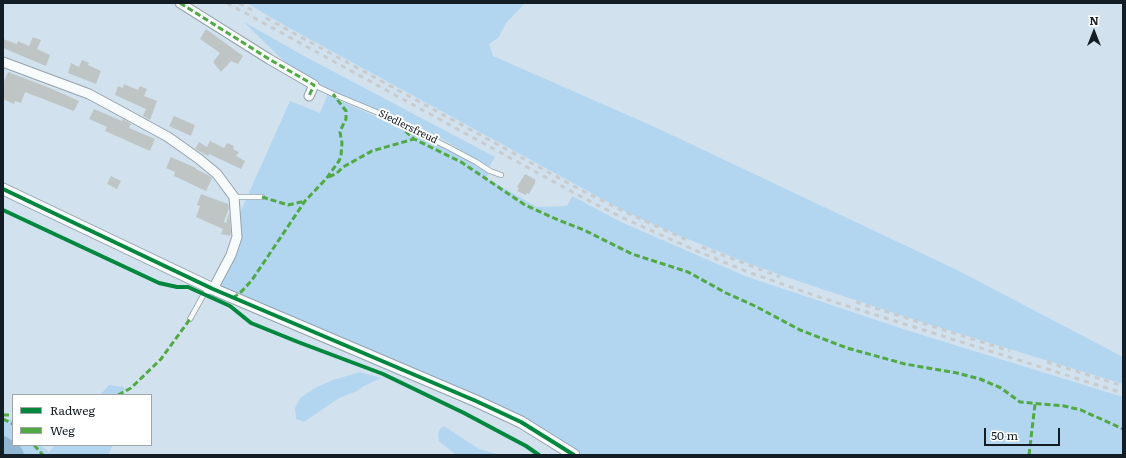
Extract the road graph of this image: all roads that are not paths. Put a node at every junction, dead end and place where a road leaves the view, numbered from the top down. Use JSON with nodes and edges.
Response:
{"nodes":[{"id":1,"x":180,"y":3,"type":"edge"},
{"id":2,"x":3,"y":62,"type":"edge"},
{"id":3,"x":314,"y":85,"type":"junction"},
{"id":4,"x":309,"y":96,"type":"dead end"},
{"id":5,"x":501,"y":175,"type":"dead end"},
{"id":6,"x":3,"y":189,"type":"edge"},
{"id":7,"x":234,"y":197,"type":"junction"},
{"id":8,"x":262,"y":197,"type":"dead end"},
{"id":9,"x":213,"y":289,"type":"junction"},
{"id":10,"x":190,"y":319,"type":"dead end"},
{"id":11,"x":574,"y":455,"type":"edge"}],
"edges":[{"from":1,"to":3,"type":"street","name":"Siedlersfreud"},
{"from":2,"to":7,"type":"street"},
{"from":3,"to":4,"type":"street"},
{"from":3,"to":5,"type":"lane","name":"Siedlersfreud"},
{"from":6,"to":9,"type":"street"},
{"from":7,"to":8,"type":"lane"},
{"from":7,"to":9,"type":"street"},
{"from":9,"to":10,"type":"lane"},
{"from":9,"to":11,"type":"street"}]}
